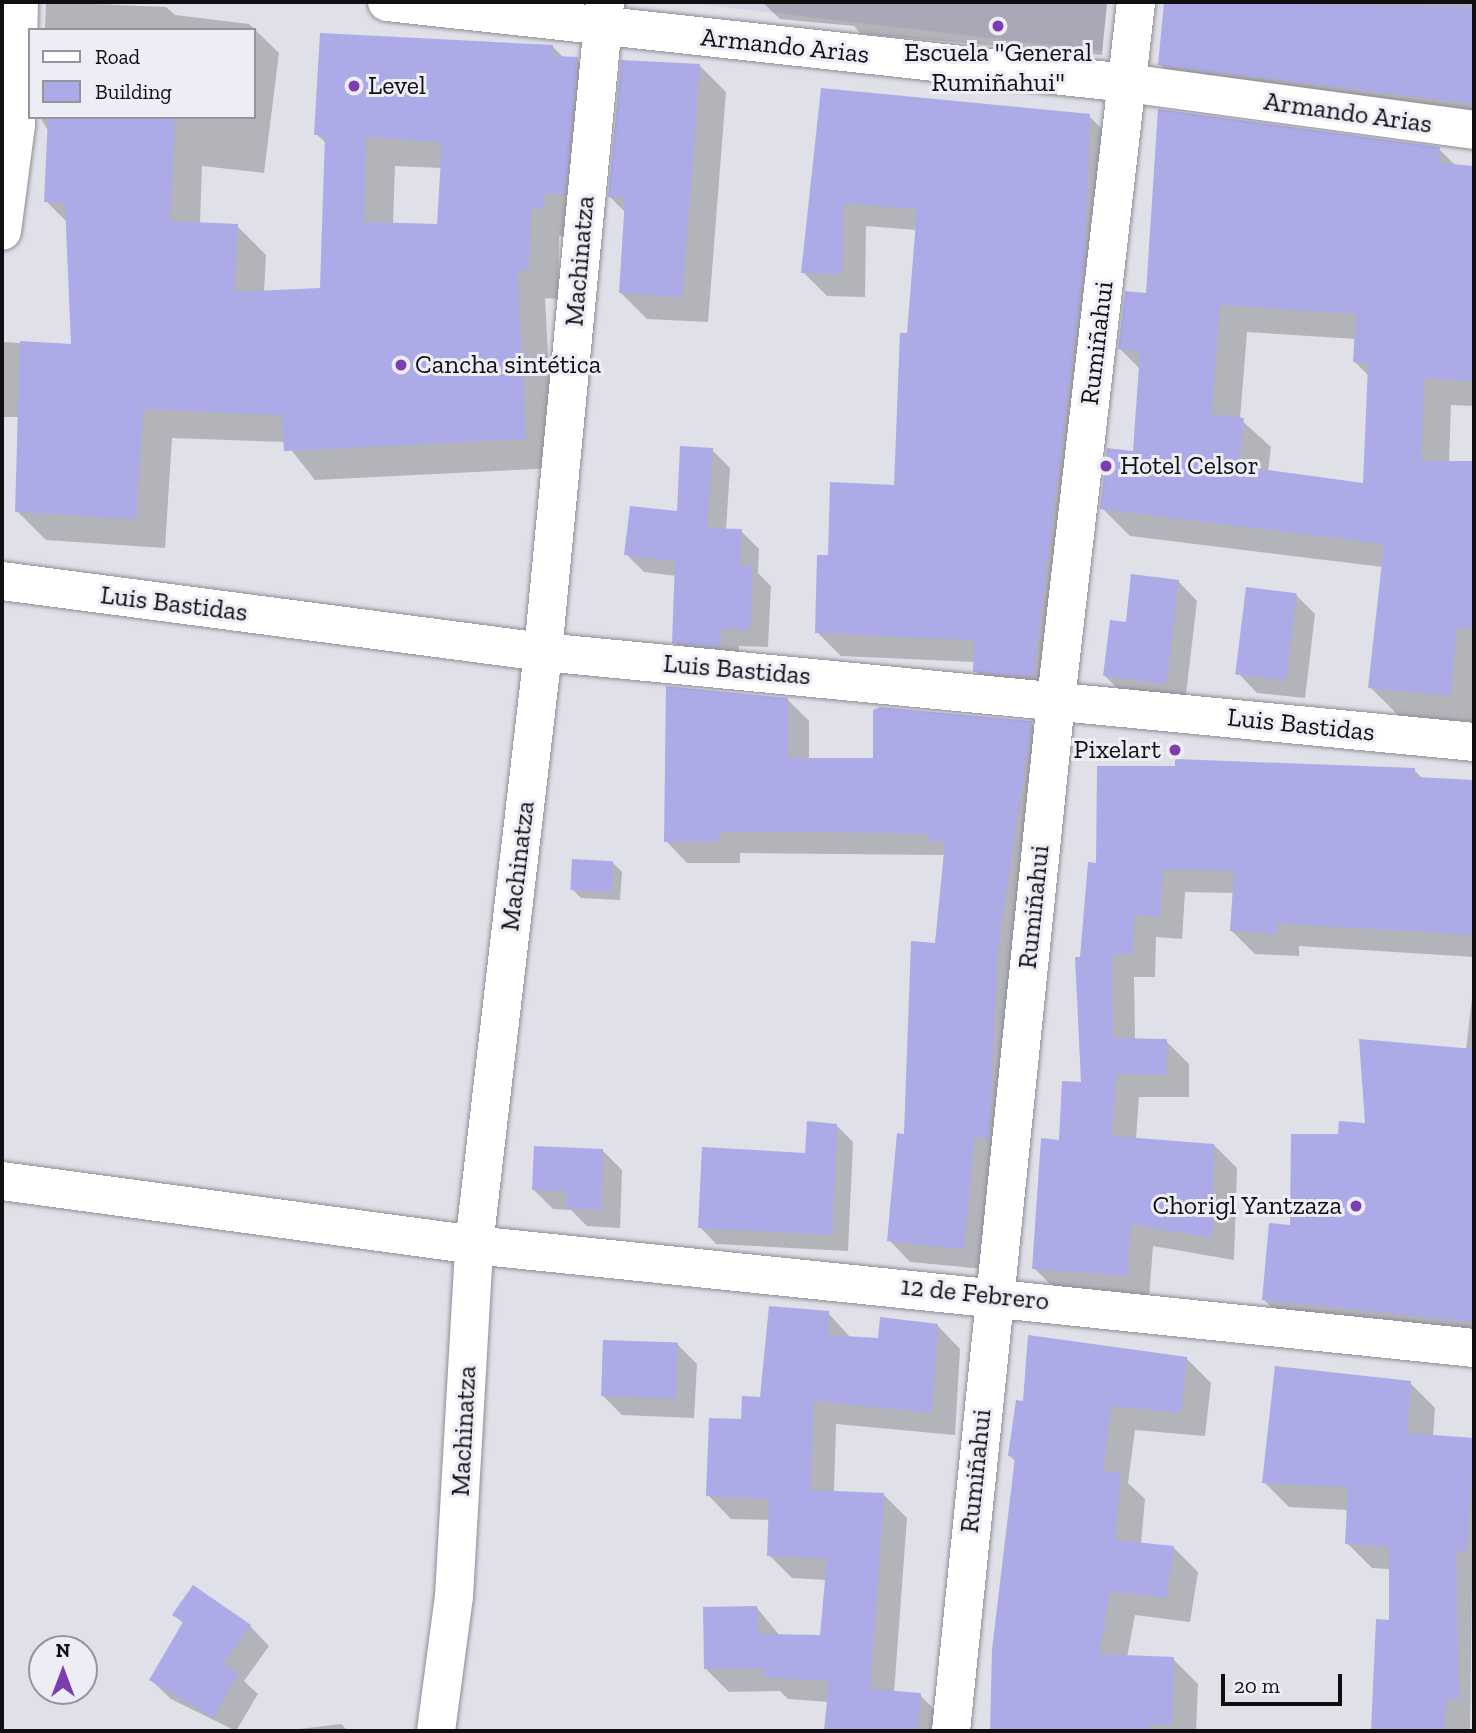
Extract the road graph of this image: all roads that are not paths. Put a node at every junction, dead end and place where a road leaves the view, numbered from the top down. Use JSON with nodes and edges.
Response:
{"nodes":[{"id":1,"x":19,"y":2,"type":"edge"},
{"id":2,"x":387,"y":2,"type":"edge"},
{"id":3,"x":1136,"y":2,"type":"edge"},
{"id":4,"x":603,"y":14,"type":"edge"},
{"id":5,"x":1127,"y":83,"type":"junction"},
{"id":6,"x":1474,"y":130,"type":"edge"},
{"id":7,"x":2,"y":231,"type":"edge"},
{"id":8,"x":2,"y":581,"type":"edge"},
{"id":9,"x":543,"y":652,"type":"junction"},
{"id":10,"x":1056,"y":700,"type":"junction"},
{"id":11,"x":1474,"y":742,"type":"edge"},
{"id":12,"x":2,"y":1181,"type":"edge"},
{"id":13,"x":474,"y":1244,"type":"junction"},
{"id":14,"x":993,"y":1295,"type":"junction"},
{"id":15,"x":1474,"y":1348,"type":"edge"},
{"id":16,"x":436,"y":1731,"type":"edge"},
{"id":17,"x":951,"y":1731,"type":"edge"}],
"edges":[{"from":1,"to":7,"type":"street"},
{"from":2,"to":4,"type":"street","name":"Armando Arias"},
{"from":3,"to":5,"type":"street","name":"Rumiñahui"},
{"from":4,"to":5,"type":"street","name":"Armando Arias"},
{"from":4,"to":9,"type":"street","name":"Machinatza"},
{"from":5,"to":6,"type":"street","name":"Armando Arias"},
{"from":5,"to":10,"type":"street","name":"Rumiñahui"},
{"from":8,"to":9,"type":"street","name":"Luis Bastidas"},
{"from":9,"to":10,"type":"street","name":"Luis Bastidas"},
{"from":9,"to":13,"type":"street","name":"Machinatza"},
{"from":10,"to":11,"type":"street","name":"Luis Bastidas"},
{"from":10,"to":14,"type":"street","name":"Rumiñahui"},
{"from":12,"to":13,"type":"street","name":"12 de Febrero"},
{"from":13,"to":14,"type":"street","name":"12 de Febrero"},
{"from":13,"to":16,"type":"street","name":"Machinatza"},
{"from":14,"to":15,"type":"street","name":"12 de Febrero"},
{"from":14,"to":17,"type":"street","name":"Rumiñahui"}]}
